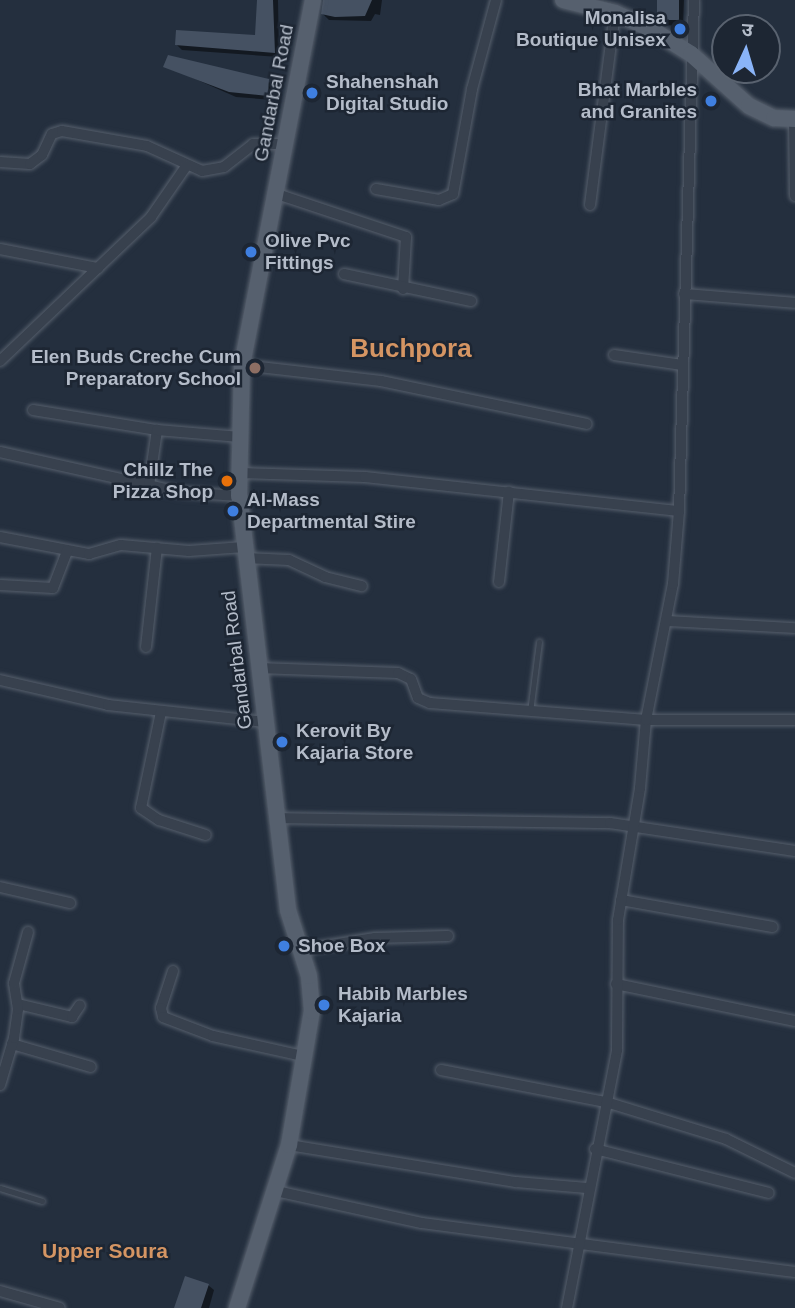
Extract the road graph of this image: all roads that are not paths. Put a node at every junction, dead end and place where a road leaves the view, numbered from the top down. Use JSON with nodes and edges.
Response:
{"nodes":[{"id":1,"x":313,"y":0,"type":"edge"},
{"id":2,"x":496,"y":0,"type":"edge"},
{"id":3,"x":563,"y":0,"type":"edge"},
{"id":4,"x":694,"y":0,"type":"edge"},
{"id":5,"x":615,"y":13,"type":"junction"},
{"id":6,"x":691,"y":54,"type":"junction"},
{"id":7,"x":794,"y":119,"type":"edge"},
{"id":8,"x":286,"y":144,"type":"junction"},
{"id":9,"x":0,"y":162,"type":"edge"},
{"id":10,"x":187,"y":165,"type":"junction"},
{"id":11,"x":376,"y":189,"type":"dead end"},
{"id":12,"x":277,"y":194,"type":"junction"},
{"id":13,"x":795,"y":196,"type":"edge"},
{"id":14,"x":590,"y":205,"type":"dead end"},
{"id":15,"x":0,"y":249,"type":"edge"},
{"id":16,"x":98,"y":268,"type":"junction"},
{"id":17,"x":344,"y":274,"type":"dead end"},
{"id":18,"x":403,"y":289,"type":"junction"},
{"id":19,"x":684,"y":293,"type":"junction"},
{"id":20,"x":471,"y":301,"type":"dead end"},
{"id":21,"x":795,"y":303,"type":"edge"},
{"id":22,"x":614,"y":355,"type":"dead end"},
{"id":23,"x":0,"y":360,"type":"edge"},
{"id":24,"x":242,"y":365,"type":"junction"},
{"id":25,"x":682,"y":365,"type":"junction"},
{"id":26,"x":33,"y":410,"type":"dead end"},
{"id":27,"x":587,"y":424,"type":"dead end"},
{"id":28,"x":157,"y":430,"type":"junction"},
{"id":29,"x":240,"y":437,"type":"junction"},
{"id":30,"x":0,"y":452,"type":"edge"},
{"id":31,"x":240,"y":473,"type":"junction"},
{"id":32,"x":149,"y":485,"type":"junction"},
{"id":33,"x":509,"y":492,"type":"junction"},
{"id":34,"x":239,"y":496,"type":"junction"},
{"id":35,"x":680,"y":511,"type":"junction"},
{"id":36,"x":0,"y":537,"type":"edge"},
{"id":37,"x":157,"y":548,"type":"junction"},
{"id":38,"x":68,"y":551,"type":"junction"},
{"id":39,"x":245,"y":552,"type":"junction"},
{"id":40,"x":499,"y":582,"type":"dead end"},
{"id":41,"x":0,"y":585,"type":"edge"},
{"id":42,"x":362,"y":586,"type":"dead end"},
{"id":43,"x":668,"y":621,"type":"junction"},
{"id":44,"x":795,"y":628,"type":"edge"},
{"id":45,"x":539,"y":642,"type":"dead end"},
{"id":46,"x":146,"y":647,"type":"dead end"},
{"id":47,"x":258,"y":668,"type":"junction"},
{"id":48,"x":0,"y":680,"type":"edge"},
{"id":49,"x":161,"y":712,"type":"junction"},
{"id":50,"x":530,"y":712,"type":"junction"},
{"id":51,"x":646,"y":720,"type":"junction"},
{"id":52,"x":795,"y":720,"type":"edge"},
{"id":53,"x":265,"y":722,"type":"junction"},
{"id":54,"x":276,"y":818,"type":"junction"},
{"id":55,"x":635,"y":826,"type":"junction"},
{"id":56,"x":206,"y":835,"type":"dead end"},
{"id":57,"x":795,"y":851,"type":"edge"},
{"id":58,"x":0,"y":887,"type":"edge"},
{"id":59,"x":621,"y":900,"type":"junction"},
{"id":60,"x":70,"y":903,"type":"dead end"},
{"id":61,"x":773,"y":927,"type":"dead end"},
{"id":62,"x":28,"y":932,"type":"dead end"},
{"id":63,"x":447,"y":936,"type":"dead end"},
{"id":64,"x":300,"y":950,"type":"junction"},
{"id":65,"x":173,"y":971,"type":"dead end"},
{"id":66,"x":616,"y":984,"type":"junction"},
{"id":67,"x":18,"y":1004,"type":"junction"},
{"id":68,"x":80,"y":1005,"type":"dead end"},
{"id":69,"x":795,"y":1021,"type":"edge"},
{"id":70,"x":12,"y":1044,"type":"junction"},
{"id":71,"x":307,"y":1057,"type":"junction"},
{"id":72,"x":90,"y":1068,"type":"dead end"},
{"id":73,"x":441,"y":1070,"type":"dead end"},
{"id":74,"x":0,"y":1085,"type":"edge"},
{"id":75,"x":606,"y":1102,"type":"junction"},
{"id":76,"x":289,"y":1145,"type":"junction"},
{"id":77,"x":595,"y":1149,"type":"junction"},
{"id":78,"x":795,"y":1173,"type":"edge"},
{"id":79,"x":0,"y":1188,"type":"edge"},
{"id":80,"x":587,"y":1188,"type":"junction"},
{"id":81,"x":276,"y":1191,"type":"junction"},
{"id":82,"x":769,"y":1193,"type":"dead end"},
{"id":83,"x":41,"y":1201,"type":"dead end"},
{"id":84,"x":576,"y":1245,"type":"junction"},
{"id":85,"x":795,"y":1272,"type":"edge"},
{"id":86,"x":0,"y":1291,"type":"edge"},
{"id":87,"x":60,"y":1308,"type":"edge"},
{"id":88,"x":237,"y":1308,"type":"edge"},
{"id":89,"x":567,"y":1308,"type":"edge"}],
"edges":[{"from":1,"to":8,"type":"main road","name":"Gandarbal Road"},
{"from":2,"to":11,"type":"street"},
{"from":3,"to":5,"type":"main road"},
{"from":4,"to":6,"type":"street"},
{"from":5,"to":6,"type":"main road"},
{"from":5,"to":14,"type":"street"},
{"from":6,"to":7,"type":"main road"},
{"from":6,"to":19,"type":"street"},
{"from":7,"to":13,"type":"street"},
{"from":8,"to":10,"type":"street"},
{"from":8,"to":12,"type":"main road","name":"Gandarbal Road"},
{"from":9,"to":10,"type":"street"},
{"from":10,"to":16,"type":"street"},
{"from":12,"to":18,"type":"street"},
{"from":12,"to":24,"type":"main road","name":"Gandarbal Road"},
{"from":15,"to":16,"type":"street"},
{"from":16,"to":23,"type":"street"},
{"from":17,"to":18,"type":"street"},
{"from":18,"to":20,"type":"street"},
{"from":19,"to":21,"type":"street"},
{"from":19,"to":25,"type":"street"},
{"from":22,"to":25,"type":"street"},
{"from":24,"to":27,"type":"street"},
{"from":24,"to":29,"type":"main road","name":"Gandarbal Road"},
{"from":25,"to":35,"type":"street"},
{"from":26,"to":28,"type":"street"},
{"from":28,"to":29,"type":"street"},
{"from":28,"to":32,"type":"street"},
{"from":29,"to":31,"type":"main road","name":"Gandarbal Road"},
{"from":30,"to":32,"type":"street"},
{"from":31,"to":33,"type":"street"},
{"from":31,"to":34,"type":"main road","name":"Gandarbal Road"},
{"from":32,"to":34,"type":"street"},
{"from":33,"to":35,"type":"street"},
{"from":33,"to":40,"type":"street"},
{"from":34,"to":39,"type":"main road","name":"Gandarbal Road"},
{"from":35,"to":43,"type":"street"},
{"from":36,"to":38,"type":"street"},
{"from":37,"to":38,"type":"street"},
{"from":37,"to":39,"type":"street"},
{"from":37,"to":46,"type":"street"},
{"from":38,"to":41,"type":"street"},
{"from":39,"to":42,"type":"street"},
{"from":39,"to":47,"type":"main road","name":"Gandarbal Road"},
{"from":43,"to":44,"type":"street"},
{"from":43,"to":51,"type":"street"},
{"from":45,"to":50,"type":"lane"},
{"from":47,"to":50,"type":"street"},
{"from":47,"to":53,"type":"main road","name":"Gandarbal Road"},
{"from":48,"to":49,"type":"street"},
{"from":49,"to":53,"type":"street"},
{"from":49,"to":56,"type":"street"},
{"from":50,"to":51,"type":"street"},
{"from":51,"to":52,"type":"street"},
{"from":51,"to":55,"type":"street"},
{"from":53,"to":54,"type":"main road","name":"Gandarbal Road"},
{"from":54,"to":55,"type":"street"},
{"from":54,"to":64,"type":"main road","name":"Gandarbal Road"},
{"from":55,"to":57,"type":"street"},
{"from":55,"to":59,"type":"street"},
{"from":58,"to":60,"type":"street"},
{"from":59,"to":61,"type":"street"},
{"from":59,"to":66,"type":"street"},
{"from":62,"to":67,"type":"street"},
{"from":63,"to":64,"type":"street"},
{"from":64,"to":71,"type":"main road","name":"Gandarbal Road"},
{"from":65,"to":71,"type":"street"},
{"from":66,"to":69,"type":"street"},
{"from":66,"to":75,"type":"street"},
{"from":67,"to":68,"type":"street"},
{"from":67,"to":70,"type":"street"},
{"from":70,"to":72,"type":"street"},
{"from":70,"to":74,"type":"street"},
{"from":71,"to":76,"type":"main road","name":"Gandarbal Road"},
{"from":73,"to":75,"type":"street"},
{"from":75,"to":77,"type":"street"},
{"from":75,"to":78,"type":"street"},
{"from":76,"to":80,"type":"street"},
{"from":76,"to":81,"type":"main road","name":"Gandarbal Road"},
{"from":77,"to":80,"type":"street"},
{"from":77,"to":82,"type":"street"},
{"from":79,"to":83,"type":"lane"},
{"from":80,"to":84,"type":"street"},
{"from":81,"to":84,"type":"street"},
{"from":81,"to":88,"type":"main road","name":"Gandarbal Road"},
{"from":84,"to":85,"type":"street"},
{"from":84,"to":89,"type":"street"},
{"from":86,"to":87,"type":"street"}]}
